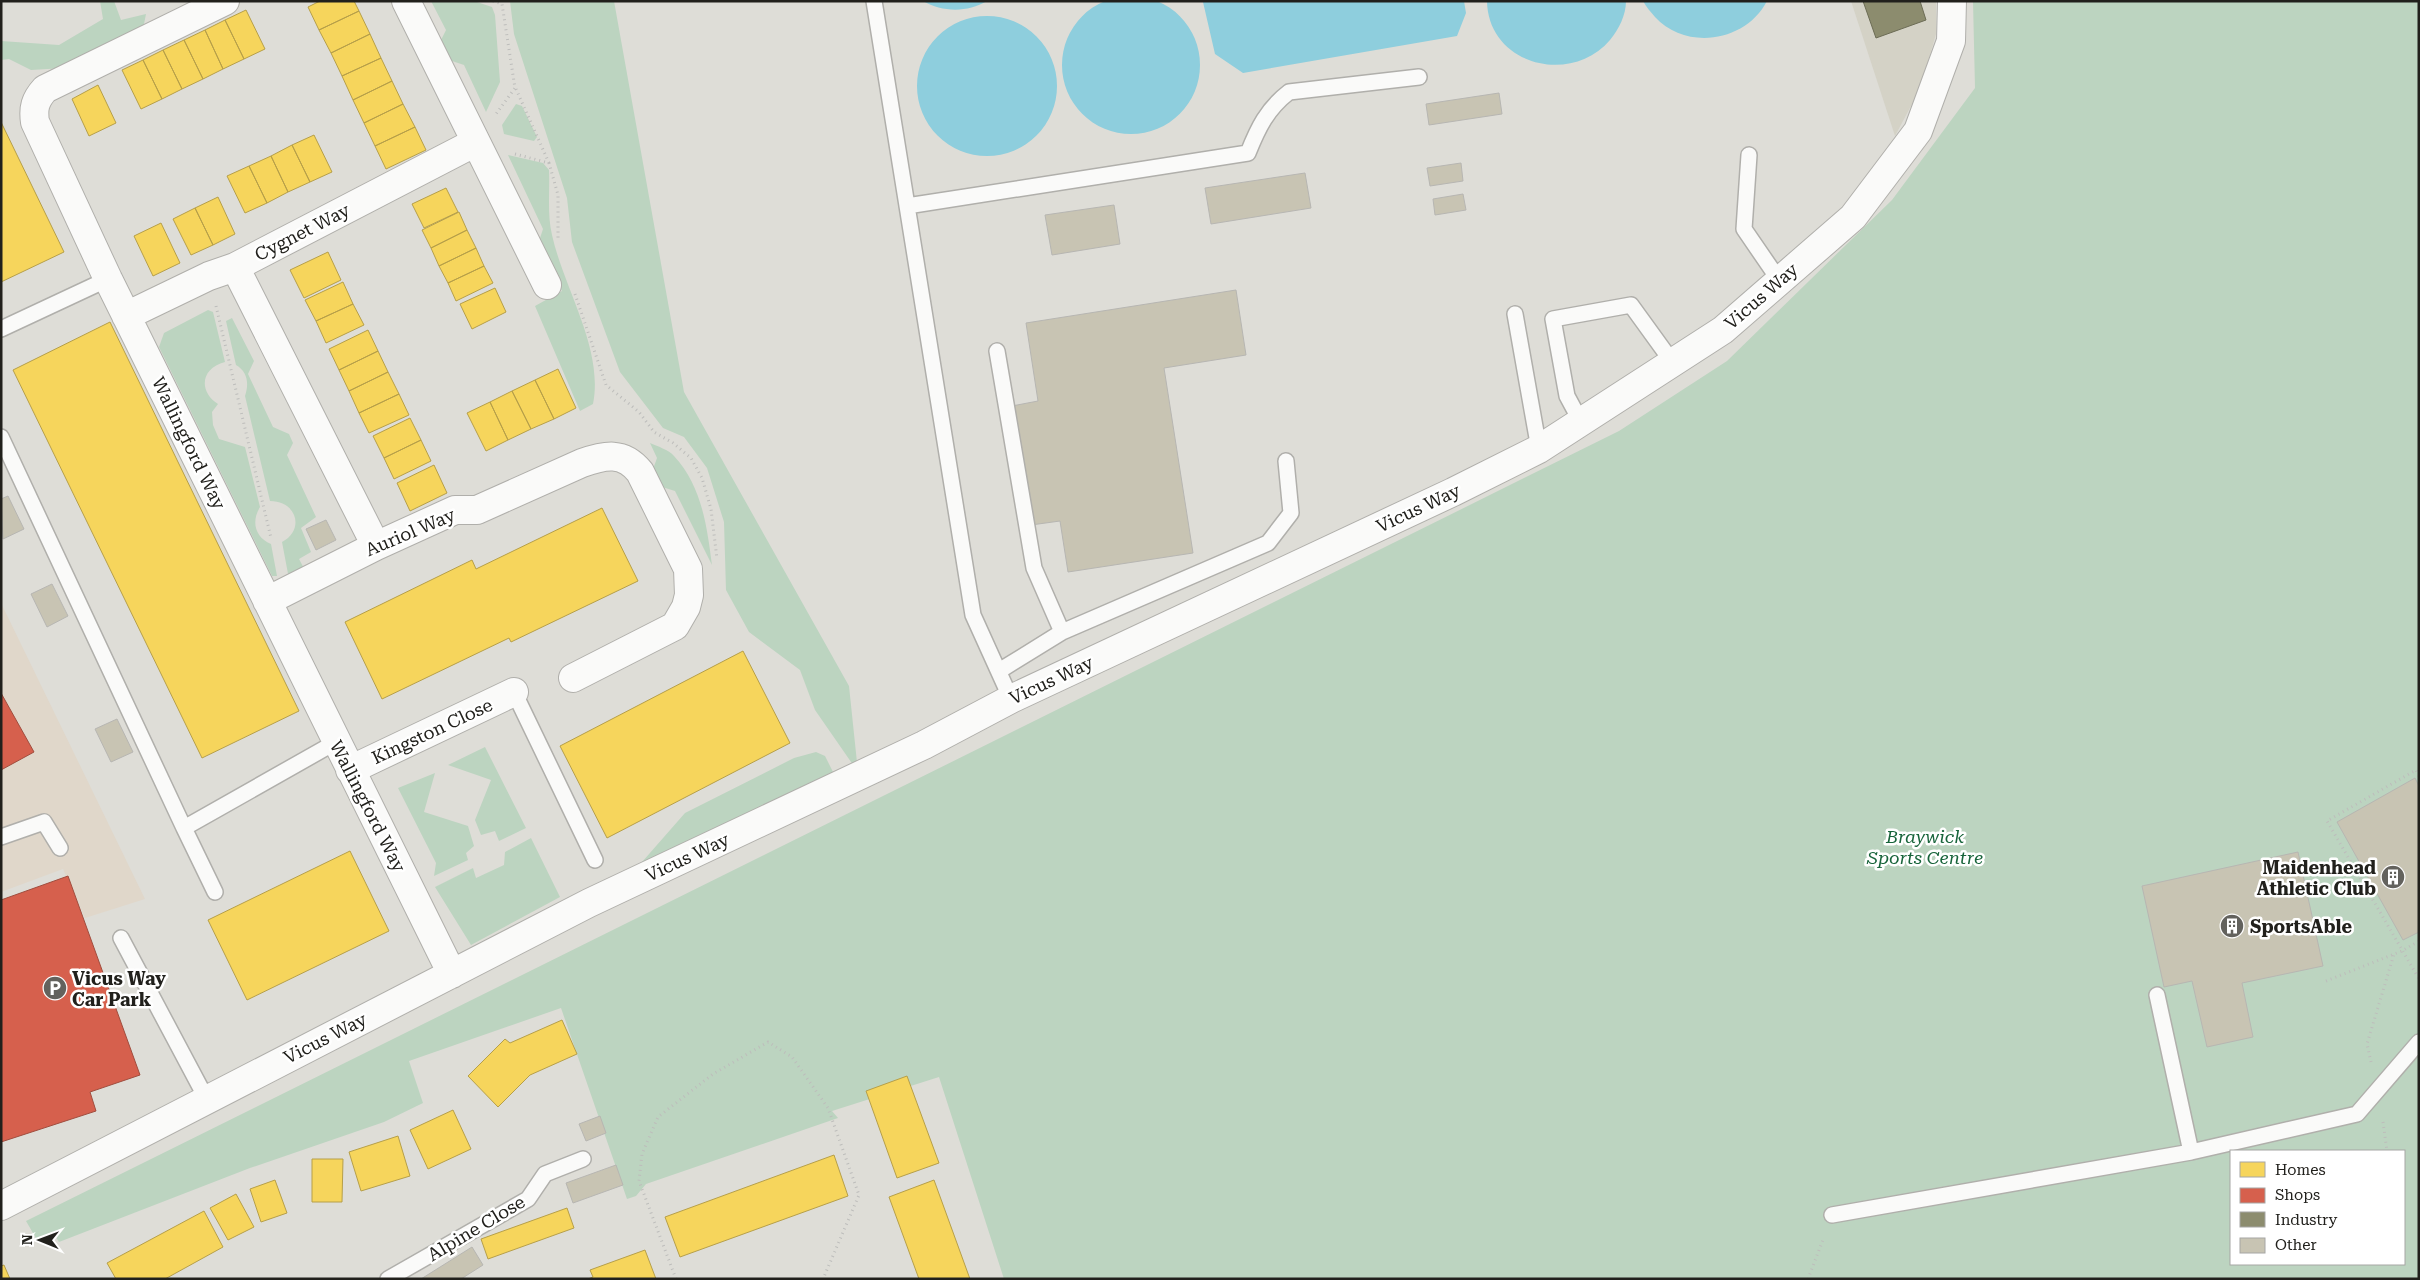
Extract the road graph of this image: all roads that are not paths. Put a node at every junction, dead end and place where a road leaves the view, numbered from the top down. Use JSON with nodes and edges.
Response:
{"nodes":[{"id":1,"x":225,"y":1,"type":"edge"},
{"id":2,"x":406,"y":1,"type":"edge"},
{"id":3,"x":874,"y":1,"type":"edge"},
{"id":4,"x":1952,"y":1,"type":"edge"},
{"id":5,"x":1418,"y":77,"type":"dead end"},
{"id":6,"x":474,"y":143,"type":"junction"},
{"id":7,"x":1749,"y":155,"type":"dead end"},
{"id":8,"x":907,"y":206,"type":"junction"},
{"id":9,"x":235,"y":267,"type":"junction"},
{"id":10,"x":108,"y":279,"type":"junction"},
{"id":11,"x":1779,"y":280,"type":"junction"},
{"id":12,"x":560,"y":286,"type":"road end"},
{"id":13,"x":1515,"y":314,"type":"dead end"},
{"id":14,"x":126,"y":316,"type":"junction"},
{"id":15,"x":1,"y":329,"type":"edge"},
{"id":16,"x":997,"y":351,"type":"dead end"},
{"id":17,"x":1673,"y":363,"type":"junction"},
{"id":18,"x":1581,"y":422,"type":"junction"},
{"id":19,"x":1,"y":437,"type":"edge"},
{"id":20,"x":1539,"y":449,"type":"junction"},
{"id":21,"x":1286,"y":461,"type":"dead end"},
{"id":22,"x":376,"y":546,"type":"junction"},
{"id":23,"x":266,"y":601,"type":"junction"},
{"id":24,"x":1062,"y":632,"type":"junction"},
{"id":25,"x":999,"y":671,"type":"junction"},
{"id":26,"x":573,"y":678,"type":"dead end"},
{"id":27,"x":514,"y":692,"type":"joint"},
{"id":28,"x":1011,"y":699,"type":"junction"},
{"id":29,"x":336,"y":742,"type":"junction"},
{"id":30,"x":350,"y":770,"type":"junction"},
{"id":31,"x":184,"y":828,"type":"junction"},
{"id":32,"x":1,"y":837,"type":"edge"},
{"id":33,"x":60,"y":848,"type":"dead end"},
{"id":34,"x":595,"y":860,"type":"dead end"},
{"id":35,"x":215,"y":892,"type":"dead end"},
{"id":36,"x":121,"y":938,"type":"dead end"},
{"id":37,"x":452,"y":974,"type":"junction"},
{"id":38,"x":2157,"y":995,"type":"dead end"},
{"id":39,"x":2419,"y":1042,"type":"edge"},
{"id":40,"x":206,"y":1098,"type":"junction"},
{"id":41,"x":2192,"y":1152,"type":"junction"},
{"id":42,"x":583,"y":1159,"type":"dead end"},
{"id":43,"x":1,"y":1206,"type":"edge"},
{"id":44,"x":1832,"y":1215,"type":"road end"},
{"id":45,"x":388,"y":1279,"type":"edge"}],
"edges":[{"from":1,"to":10,"type":"street","name":"Wallingford Way"},
{"from":2,"to":6,"type":"street"},
{"from":3,"to":8,"type":"lane"},
{"from":4,"to":11,"type":"street","name":"Vicus Way"},
{"from":5,"to":8,"type":"lane"},
{"from":6,"to":9,"type":"street","name":"Cygnet Way"},
{"from":6,"to":12,"type":"street"},
{"from":7,"to":11,"type":"lane"},
{"from":8,"to":25,"type":"lane"},
{"from":9,"to":14,"type":"street","name":"Cygnet Way"},
{"from":9,"to":22,"type":"street"},
{"from":10,"to":14,"type":"street","name":"Wallingford Way"},
{"from":10,"to":15,"type":"lane"},
{"from":11,"to":17,"type":"street","name":"Vicus Way"},
{"from":13,"to":20,"type":"lane"},
{"from":14,"to":23,"type":"street","name":"Wallingford Way"},
{"from":16,"to":24,"type":"lane"},
{"from":17,"to":18,"type":"street","name":"Vicus Way"},
{"from":17,"to":18,"type":"lane"},
{"from":18,"to":20,"type":"street","name":"Vicus Way"},
{"from":19,"to":31,"type":"lane"},
{"from":20,"to":28,"type":"street","name":"Vicus Way"},
{"from":21,"to":24,"type":"lane"},
{"from":22,"to":23,"type":"street","name":"Auriol Way"},
{"from":22,"to":26,"type":"street","name":"Auriol Way"},
{"from":23,"to":29,"type":"street","name":"Wallingford Way"},
{"from":24,"to":25,"type":"lane"},
{"from":25,"to":28,"type":"lane"},
{"from":27,"to":30,"type":"street","name":"Kingston Close"},
{"from":27,"to":34,"type":"lane"},
{"from":28,"to":37,"type":"street","name":"Vicus Way"},
{"from":29,"to":30,"type":"street","name":"Wallingford Way"},
{"from":29,"to":31,"type":"lane"},
{"from":30,"to":37,"type":"street","name":"Wallingford Way"},
{"from":31,"to":35,"type":"lane"},
{"from":32,"to":33,"type":"lane"},
{"from":36,"to":40,"type":"lane"},
{"from":37,"to":40,"type":"street","name":"Vicus Way"},
{"from":38,"to":41,"type":"lane"},
{"from":39,"to":41,"type":"lane"},
{"from":40,"to":43,"type":"street","name":"Vicus Way"},
{"from":41,"to":44,"type":"lane"},
{"from":42,"to":45,"type":"lane","name":"Alpine Close"}]}
